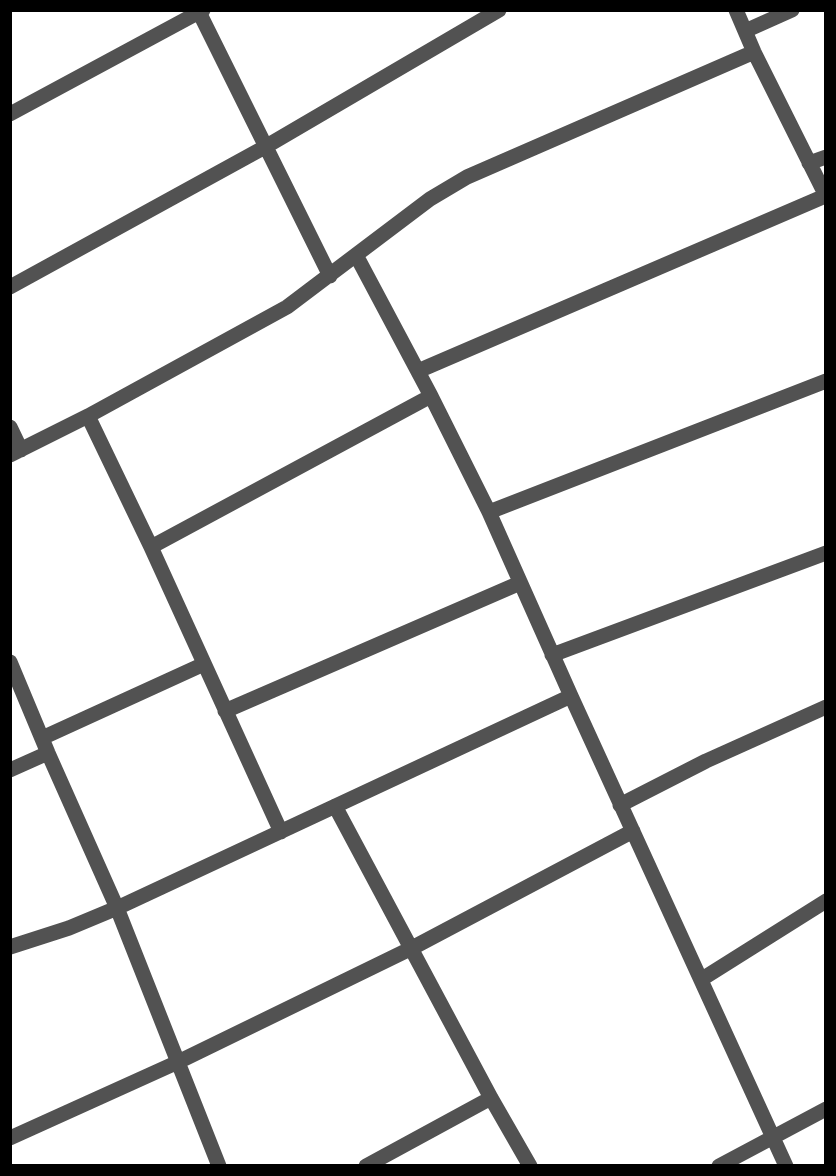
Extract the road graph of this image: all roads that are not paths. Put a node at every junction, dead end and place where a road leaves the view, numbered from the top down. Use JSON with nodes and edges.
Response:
{"nodes":[{"id":1,"x":499,"y":10,"type":"edge"},
{"id":2,"x":736,"y":10,"type":"edge"},
{"id":3,"x":792,"y":10,"type":"edge"},
{"id":4,"x":200,"y":11,"type":"edge"},
{"id":5,"x":745,"y":31,"type":"junction"},
{"id":6,"x":754,"y":52,"type":"junction"},
{"id":7,"x":10,"y":114,"type":"edge"},
{"id":8,"x":265,"y":147,"type":"junction"},
{"id":9,"x":825,"y":157,"type":"edge"},
{"id":10,"x":809,"y":163,"type":"junction"},
{"id":11,"x":825,"y":196,"type":"edge"},
{"id":12,"x":356,"y":255,"type":"junction"},
{"id":13,"x":330,"y":276,"type":"junction"},
{"id":14,"x":10,"y":287,"type":"edge"},
{"id":15,"x":418,"y":371,"type":"junction"},
{"id":16,"x":825,"y":381,"type":"edge"},
{"id":17,"x":431,"y":396,"type":"junction"},
{"id":18,"x":88,"y":416,"type":"junction"},
{"id":19,"x":10,"y":427,"type":"edge"},
{"id":20,"x":16,"y":452,"type":"edge"},
{"id":21,"x":489,"y":512,"type":"junction"},
{"id":22,"x":152,"y":547,"type":"junction"},
{"id":23,"x":825,"y":553,"type":"edge"},
{"id":24,"x":520,"y":583,"type":"junction"},
{"id":25,"x":552,"y":655,"type":"junction"},
{"id":26,"x":10,"y":662,"type":"edge"},
{"id":27,"x":204,"y":664,"type":"junction"},
{"id":28,"x":571,"y":696,"type":"junction"},
{"id":29,"x":825,"y":707,"type":"edge"},
{"id":30,"x":225,"y":711,"type":"junction"},
{"id":31,"x":42,"y":738,"type":"junction"},
{"id":32,"x":48,"y":753,"type":"junction"},
{"id":33,"x":10,"y":770,"type":"edge"},
{"id":34,"x":620,"y":805,"type":"junction"},
{"id":35,"x":336,"y":806,"type":"junction"},
{"id":36,"x":633,"y":831,"type":"junction"},
{"id":37,"x":281,"y":832,"type":"junction"},
{"id":38,"x":825,"y":901,"type":"edge"},
{"id":39,"x":117,"y":908,"type":"junction"},
{"id":40,"x":10,"y":948,"type":"edge"},
{"id":41,"x":412,"y":948,"type":"junction"},
{"id":42,"x":702,"y":979,"type":"junction"},
{"id":43,"x":178,"y":1062,"type":"junction"},
{"id":44,"x":491,"y":1098,"type":"junction"},
{"id":45,"x":825,"y":1109,"type":"edge"},
{"id":46,"x":773,"y":1137,"type":"junction"},
{"id":47,"x":10,"y":1138,"type":"edge"},
{"id":48,"x":219,"y":1166,"type":"edge"},
{"id":49,"x":366,"y":1166,"type":"edge"},
{"id":50,"x":530,"y":1166,"type":"edge"},
{"id":51,"x":719,"y":1166,"type":"edge"},
{"id":52,"x":786,"y":1166,"type":"edge"}],
"edges":[{"from":1,"to":8,"type":"street"},
{"from":2,"to":5,"type":"street"},
{"from":3,"to":5,"type":"street"},
{"from":4,"to":7,"type":"street"},
{"from":4,"to":8,"type":"street"},
{"from":5,"to":6,"type":"street"},
{"from":6,"to":10,"type":"street"},
{"from":6,"to":12,"type":"street"},
{"from":8,"to":13,"type":"street"},
{"from":8,"to":14,"type":"street"},
{"from":9,"to":10,"type":"street"},
{"from":10,"to":11,"type":"street"},
{"from":11,"to":15,"type":"street"},
{"from":12,"to":13,"type":"street"},
{"from":12,"to":15,"type":"street"},
{"from":13,"to":18,"type":"street"},
{"from":15,"to":17,"type":"street"},
{"from":16,"to":21,"type":"street"},
{"from":17,"to":21,"type":"street"},
{"from":17,"to":22,"type":"street"},
{"from":18,"to":20,"type":"street"},
{"from":18,"to":22,"type":"street"},
{"from":19,"to":20,"type":"street"},
{"from":21,"to":24,"type":"street"},
{"from":22,"to":27,"type":"street"},
{"from":23,"to":25,"type":"street"},
{"from":24,"to":25,"type":"street"},
{"from":24,"to":30,"type":"street"},
{"from":25,"to":28,"type":"street"},
{"from":26,"to":31,"type":"street"},
{"from":27,"to":30,"type":"street"},
{"from":27,"to":31,"type":"street"},
{"from":28,"to":34,"type":"street"},
{"from":28,"to":35,"type":"street"},
{"from":29,"to":34,"type":"street"},
{"from":30,"to":37,"type":"street"},
{"from":31,"to":32,"type":"street"},
{"from":32,"to":33,"type":"street"},
{"from":32,"to":39,"type":"street"},
{"from":34,"to":36,"type":"street"},
{"from":35,"to":37,"type":"street"},
{"from":35,"to":41,"type":"street"},
{"from":36,"to":41,"type":"street"},
{"from":36,"to":42,"type":"street"},
{"from":37,"to":39,"type":"street"},
{"from":38,"to":42,"type":"street"},
{"from":39,"to":40,"type":"street"},
{"from":39,"to":43,"type":"street"},
{"from":41,"to":43,"type":"street"},
{"from":41,"to":44,"type":"street"},
{"from":42,"to":46,"type":"street"},
{"from":43,"to":47,"type":"street"},
{"from":43,"to":48,"type":"street"},
{"from":44,"to":49,"type":"street"},
{"from":44,"to":50,"type":"street"},
{"from":45,"to":46,"type":"street"},
{"from":46,"to":51,"type":"street"},
{"from":46,"to":52,"type":"street"}]}
